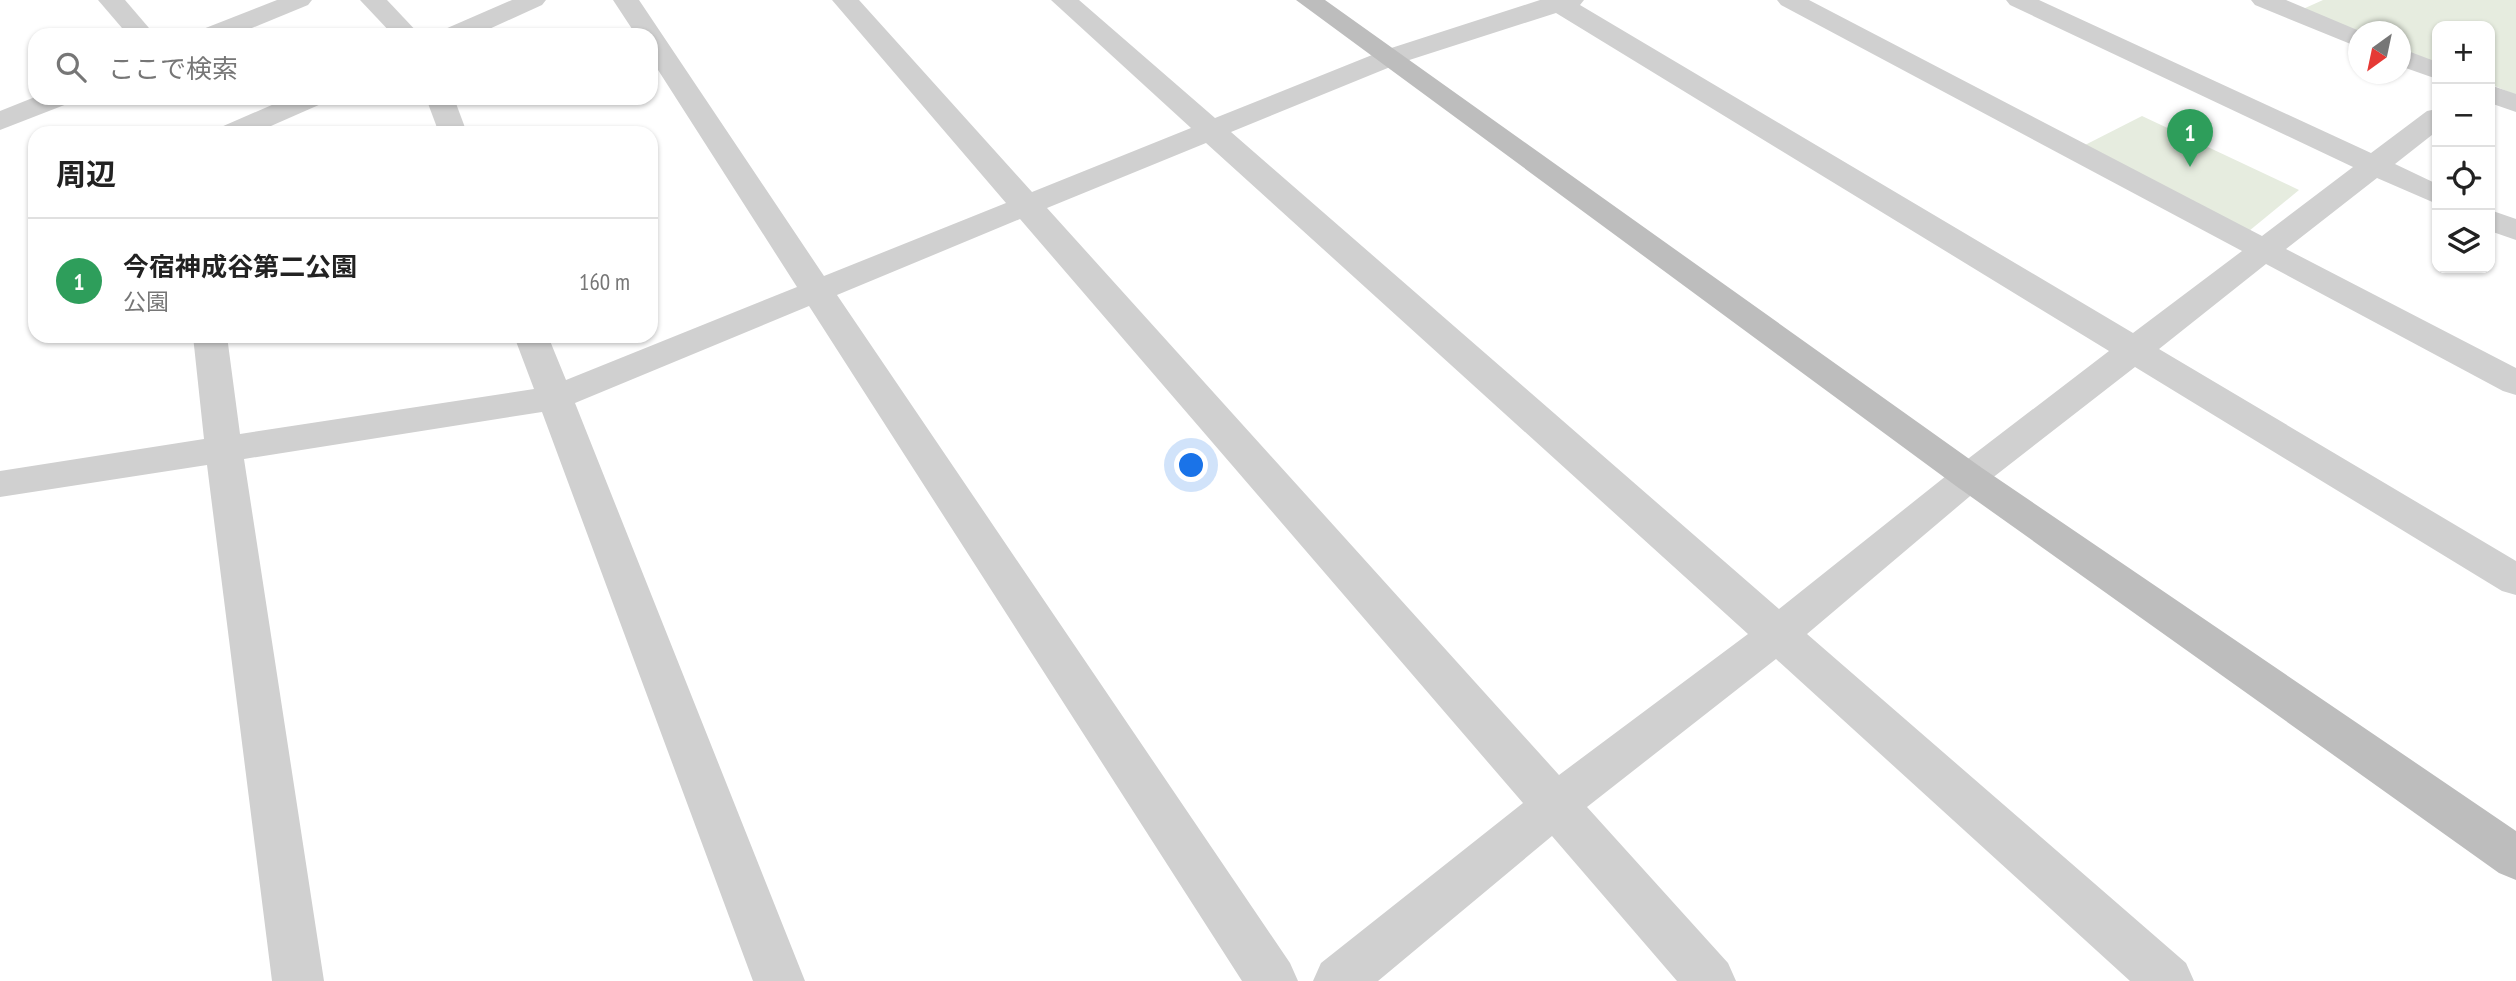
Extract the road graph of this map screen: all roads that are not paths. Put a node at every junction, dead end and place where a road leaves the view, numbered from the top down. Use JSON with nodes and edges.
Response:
{"nodes":[{"id":1,"x":111,"y":0,"type":"edge"},
{"id":2,"x":299,"y":0,"type":"edge"},
{"id":3,"x":373,"y":0,"type":"edge"},
{"id":4,"x":533,"y":0,"type":"edge"},
{"id":5,"x":626,"y":0,"type":"edge"},
{"id":6,"x":845,"y":0,"type":"edge"},
{"id":7,"x":1064,"y":0,"type":"edge"},
{"id":8,"x":1309,"y":0,"type":"edge"},
{"id":9,"x":1790,"y":0,"type":"edge"},
{"id":10,"x":2018,"y":0,"type":"edge"},
{"id":11,"x":2264,"y":0,"type":"edge"},
{"id":12,"x":1561,"y":1,"type":"edge"},
{"id":13,"x":136,"y":28,"type":"edge"},
{"id":14,"x":229,"y":28,"type":"edge"},
{"id":15,"x":400,"y":28,"type":"edge"},
{"id":16,"x":470,"y":28,"type":"edge"},
{"id":17,"x":644,"y":28,"type":"edge"},
{"id":18,"x":2348,"y":35,"type":"edge"},
{"id":19,"x":658,"y":49,"type":"edge"},
{"id":20,"x":1391,"y":57,"type":"junction"},
{"id":21,"x":2411,"y":60,"type":"edge"},
{"id":22,"x":2432,"y":69,"type":"edge"},
{"id":23,"x":2495,"y":95,"type":"edge"},
{"id":24,"x":2516,"y":104,"type":"edge"},
{"id":25,"x":40,"y":105,"type":"edge"},
{"id":26,"x":295,"y":105,"type":"edge"},
{"id":27,"x":443,"y":105,"type":"edge"},
{"id":28,"x":0,"y":121,"type":"edge"},
{"id":29,"x":2432,"y":121,"type":"edge"},
{"id":30,"x":247,"y":126,"type":"edge"},
{"id":31,"x":450,"y":126,"type":"edge"},
{"id":32,"x":1210,"y":130,"type":"junction"},
{"id":33,"x":2374,"y":165,"type":"junction"},
{"id":34,"x":2432,"y":193,"type":"edge"},
{"id":35,"x":1026,"y":205,"type":"junction"},
{"id":36,"x":2495,"y":221,"type":"edge"},
{"id":37,"x":2516,"y":231,"type":"edge"},
{"id":38,"x":2263,"y":250,"type":"junction"},
{"id":39,"x":817,"y":291,"type":"junction"},
{"id":40,"x":212,"y":343,"type":"edge"},
{"id":41,"x":534,"y":343,"type":"edge"},
{"id":42,"x":2135,"y":350,"type":"junction"},
{"id":43,"x":2516,"y":383,"type":"edge"},
{"id":44,"x":554,"y":398,"type":"junction"},
{"id":45,"x":224,"y":450,"type":"junction"},
{"id":46,"x":1969,"y":477,"type":"junction"},
{"id":47,"x":0,"y":484,"type":"edge"},
{"id":48,"x":2516,"y":580,"type":"edge"},
{"id":49,"x":1778,"y":635,"type":"junction"},
{"id":50,"x":1555,"y":805,"type":"junction"},
{"id":51,"x":2516,"y":858,"type":"edge"},
{"id":52,"x":298,"y":981,"type":"edge"},
{"id":53,"x":779,"y":981,"type":"edge"},
{"id":54,"x":1272,"y":981,"type":"edge"},
{"id":55,"x":1339,"y":981,"type":"edge"},
{"id":56,"x":1710,"y":981,"type":"edge"},
{"id":57,"x":2168,"y":981,"type":"edge"}],
"edges":[{"from":1,"to":13,"type":"street"},
{"from":2,"to":14,"type":"street"},
{"from":3,"to":15,"type":"street"},
{"from":4,"to":16,"type":"street"},
{"from":5,"to":17,"type":"street"},
{"from":6,"to":35,"type":"street"},
{"from":7,"to":32,"type":"street"},
{"from":8,"to":20,"type":"street"},
{"from":9,"to":38,"type":"street"},
{"from":10,"to":33,"type":"street"},
{"from":11,"to":18,"type":"street"},
{"from":12,"to":20,"type":"street"},
{"from":12,"to":42,"type":"street"},
{"from":19,"to":39,"type":"street"},
{"from":20,"to":32,"type":"street"},
{"from":20,"to":46,"type":"street"},
{"from":21,"to":22,"type":"street"},
{"from":23,"to":24,"type":"street"},
{"from":25,"to":28,"type":"street"},
{"from":26,"to":30,"type":"street"},
{"from":27,"to":31,"type":"street"},
{"from":29,"to":33,"type":"street"},
{"from":32,"to":35,"type":"street"},
{"from":32,"to":49,"type":"street"},
{"from":33,"to":34,"type":"street"},
{"from":33,"to":38,"type":"street"},
{"from":35,"to":39,"type":"street"},
{"from":35,"to":50,"type":"street"},
{"from":36,"to":37,"type":"street"},
{"from":38,"to":42,"type":"street"},
{"from":38,"to":43,"type":"street"},
{"from":39,"to":44,"type":"street"},
{"from":39,"to":54,"type":"street"},
{"from":40,"to":45,"type":"street"},
{"from":41,"to":44,"type":"street"},
{"from":42,"to":46,"type":"street"},
{"from":42,"to":48,"type":"street"},
{"from":44,"to":45,"type":"street"},
{"from":44,"to":53,"type":"street"},
{"from":45,"to":47,"type":"street"},
{"from":45,"to":52,"type":"street"},
{"from":46,"to":49,"type":"street"},
{"from":46,"to":51,"type":"street"},
{"from":49,"to":50,"type":"street"},
{"from":49,"to":57,"type":"street"},
{"from":50,"to":55,"type":"street"},
{"from":50,"to":56,"type":"street"}]}
